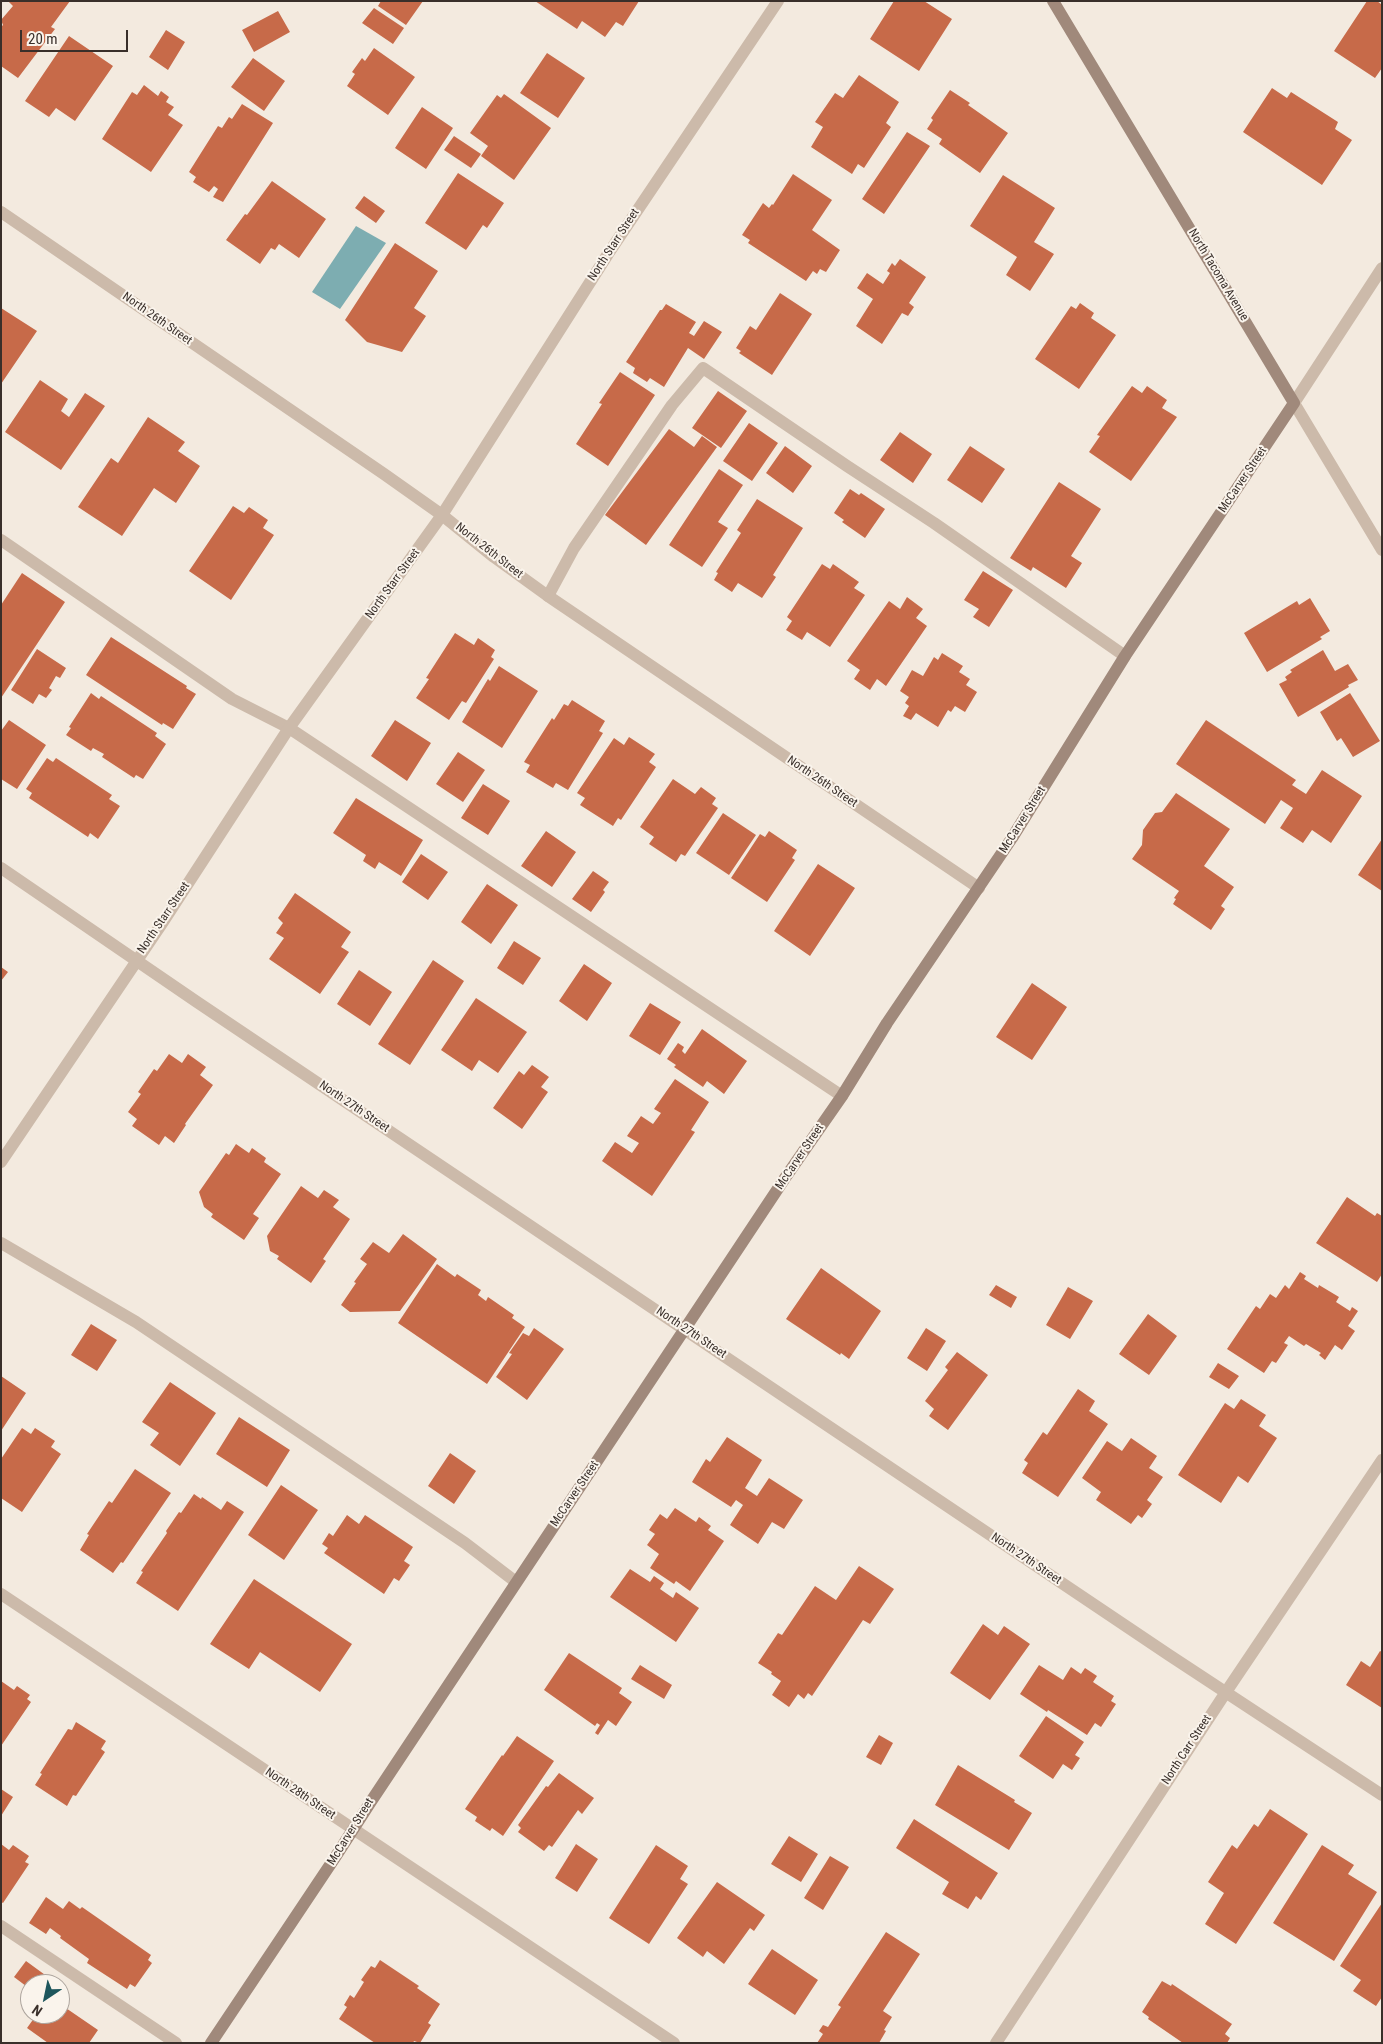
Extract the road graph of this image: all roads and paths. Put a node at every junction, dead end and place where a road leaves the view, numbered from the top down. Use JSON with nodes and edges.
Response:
{"nodes":[{"id":1,"x":778,"y":1,"type":"edge"},
{"id":2,"x":1053,"y":1,"type":"edge"},
{"id":3,"x":1,"y":212,"type":"edge"},
{"id":4,"x":1382,"y":268,"type":"edge"},
{"id":5,"x":1294,"y":403,"type":"junction"},
{"id":6,"x":442,"y":515,"type":"junction"},
{"id":7,"x":1,"y":540,"type":"edge"},
{"id":8,"x":1382,"y":550,"type":"edge"},
{"id":9,"x":548,"y":596,"type":"junction"},
{"id":10,"x":1126,"y":656,"type":"junction"},
{"id":11,"x":289,"y":728,"type":"junction"},
{"id":12,"x":1,"y":868,"type":"edge"},
{"id":13,"x":979,"y":888,"type":"junction"},
{"id":14,"x":135,"y":960,"type":"junction"},
{"id":15,"x":842,"y":1096,"type":"junction"},
{"id":16,"x":1,"y":1162,"type":"edge"},
{"id":17,"x":1,"y":1243,"type":"edge"},
{"id":18,"x":685,"y":1329,"type":"junction"},
{"id":19,"x":1381,"y":1463,"type":"edge"},
{"id":20,"x":516,"y":1582,"type":"junction"},
{"id":21,"x":1,"y":1594,"type":"edge"},
{"id":22,"x":1226,"y":1692,"type":"junction"},
{"id":23,"x":1382,"y":1795,"type":"edge"},
{"id":24,"x":353,"y":1830,"type":"junction"},
{"id":25,"x":1,"y":1926,"type":"edge"},
{"id":26,"x":176,"y":2043,"type":"edge"},
{"id":27,"x":210,"y":2043,"type":"edge"},
{"id":28,"x":674,"y":2043,"type":"edge"},
{"id":29,"x":996,"y":2043,"type":"edge"}],
"edges":[{"from":1,"to":6,"type":"street","name":"North Starr Street"},
{"from":2,"to":5,"type":"street","name":"North Tacoma Avenue"},
{"from":3,"to":6,"type":"street","name":"North 26th Street"},
{"from":4,"to":5,"type":"street","name":"McCarver Street"},
{"from":5,"to":8,"type":"street","name":"North Tacoma Avenue"},
{"from":5,"to":10,"type":"street","name":"McCarver Street"},
{"from":6,"to":9,"type":"street","name":"North 26th Street"},
{"from":6,"to":11,"type":"street","name":"North Starr Street"},
{"from":7,"to":11,"type":"street"},
{"from":9,"to":10,"type":"street"},
{"from":9,"to":13,"type":"street","name":"North 26th Street"},
{"from":10,"to":13,"type":"street","name":"McCarver Street"},
{"from":11,"to":14,"type":"street","name":"North Starr Street"},
{"from":11,"to":15,"type":"street"},
{"from":12,"to":14,"type":"street","name":"North 27th Street"},
{"from":13,"to":15,"type":"street","name":"McCarver Street"},
{"from":14,"to":16,"type":"street","name":"North Starr Street"},
{"from":14,"to":18,"type":"street","name":"North 27th Street"},
{"from":15,"to":18,"type":"street","name":"McCarver Street"},
{"from":17,"to":20,"type":"street"},
{"from":18,"to":20,"type":"street","name":"McCarver Street"},
{"from":18,"to":22,"type":"street","name":"North 27th Street"},
{"from":19,"to":22,"type":"street","name":"North Carr Street"},
{"from":20,"to":24,"type":"street","name":"McCarver Street"},
{"from":21,"to":24,"type":"street","name":"North 28th Street"},
{"from":22,"to":23,"type":"street","name":"North 27th Street"},
{"from":22,"to":29,"type":"street","name":"North Carr Street"},
{"from":24,"to":27,"type":"street","name":"McCarver Street"},
{"from":24,"to":28,"type":"street","name":"North 28th Street"},
{"from":25,"to":26,"type":"street"}]}
